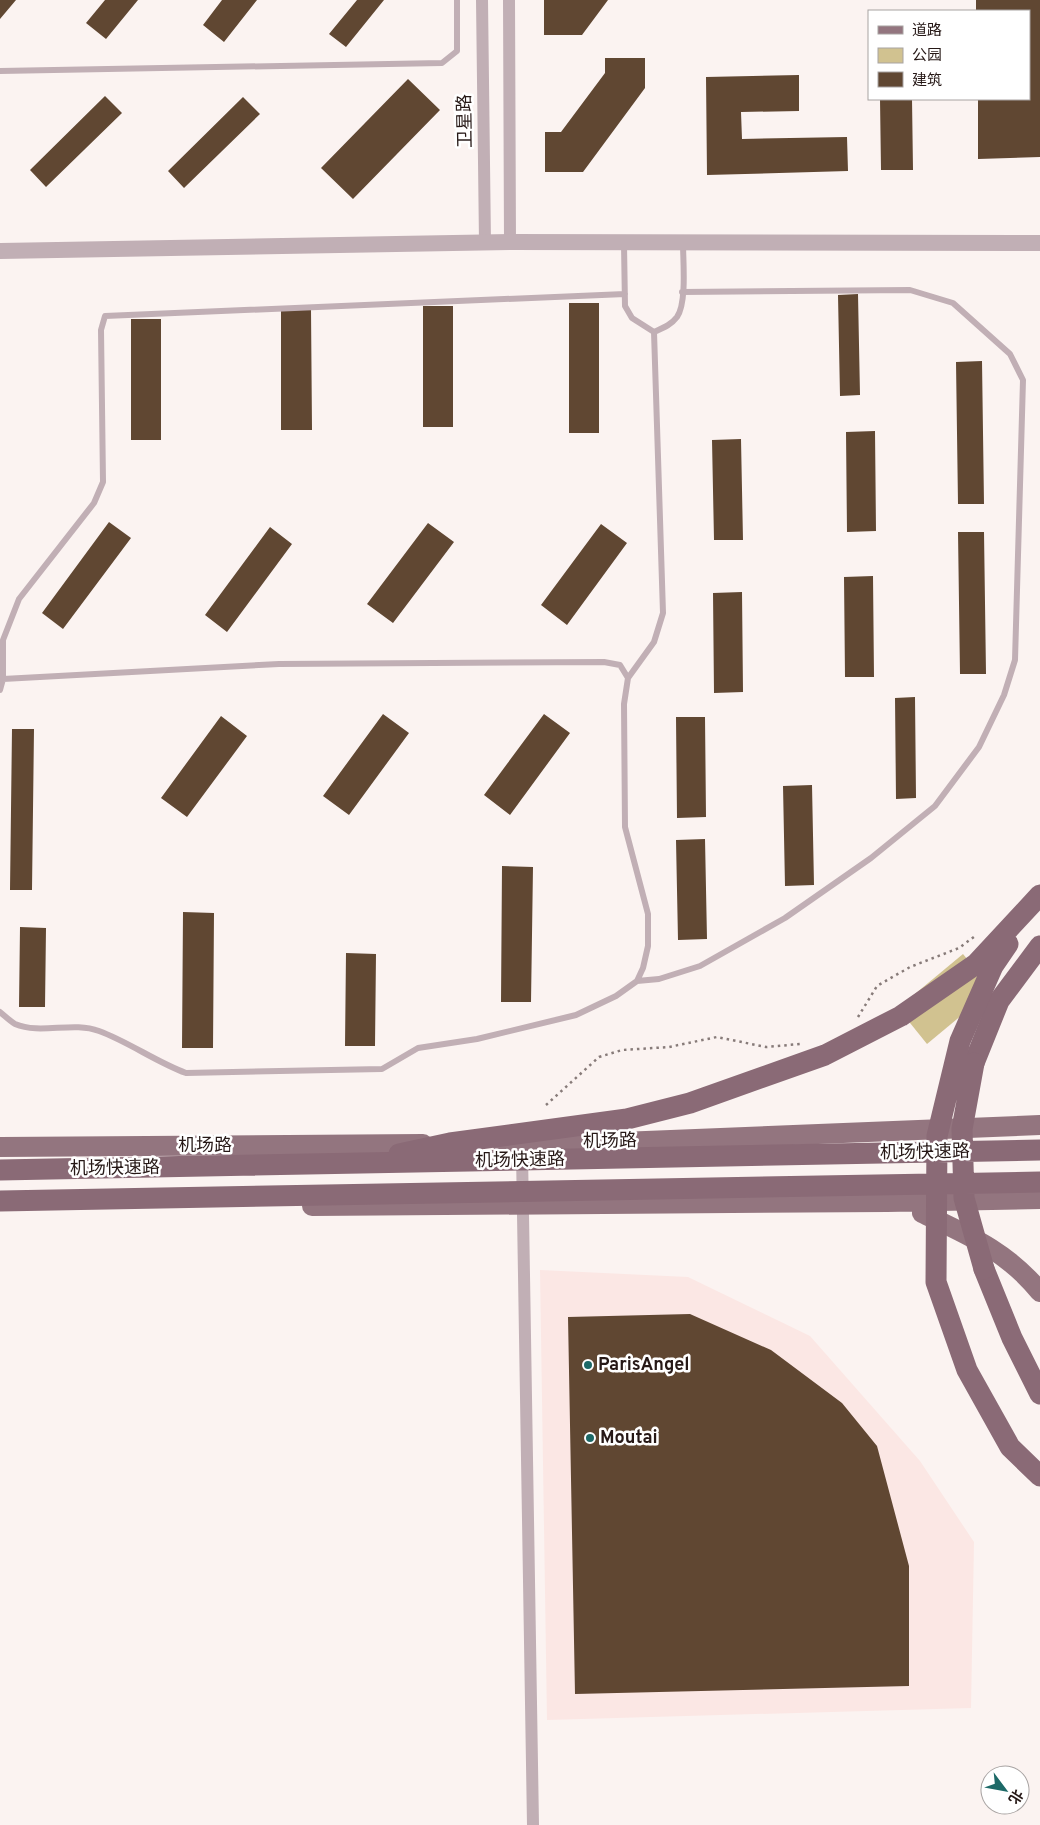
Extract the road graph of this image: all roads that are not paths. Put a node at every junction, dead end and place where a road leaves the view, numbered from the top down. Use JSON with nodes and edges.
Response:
{"nodes":[{"id":1,"x":457,"y":0,"type":"edge"},
{"id":2,"x":482,"y":0,"type":"edge"},
{"id":3,"x":509,"y":0,"type":"edge"},
{"id":4,"x":0,"y":71,"type":"edge"},
{"id":5,"x":510,"y":242,"type":"junction"},
{"id":6,"x":484,"y":243,"type":"junction"},
{"id":7,"x":624,"y":243,"type":"junction"},
{"id":8,"x":683,"y":243,"type":"junction"},
{"id":9,"x":1040,"y":243,"type":"edge"},
{"id":10,"x":0,"y":251,"type":"edge"},
{"id":11,"x":682,"y":292,"type":"junction"},
{"id":12,"x":625,"y":294,"type":"junction"},
{"id":13,"x":654,"y":332,"type":"junction"},
{"id":14,"x":628,"y":678,"type":"junction"},
{"id":15,"x":1,"y":679,"type":"edge"},
{"id":16,"x":0,"y":690,"type":"edge"},
{"id":17,"x":1040,"y":897,"type":"edge"},
{"id":18,"x":1040,"y":946,"type":"edge"},
{"id":19,"x":637,"y":981,"type":"junction"},
{"id":20,"x":0,"y":1012,"type":"edge"},
{"id":21,"x":1040,"y":1124,"type":"edge"},
{"id":22,"x":522,"y":1143,"type":"junction"},
{"id":23,"x":0,"y":1147,"type":"edge"},
{"id":24,"x":1040,"y":1150,"type":"edge"},
{"id":25,"x":352,"y":1165,"type":"junction"},
{"id":26,"x":0,"y":1170,"type":"edge"},
{"id":27,"x":1040,"y":1182,"type":"edge"},
{"id":28,"x":1040,"y":1198,"type":"edge"},
{"id":29,"x":0,"y":1201,"type":"edge"},
{"id":30,"x":887,"y":1202,"type":"junction"},
{"id":31,"x":521,"y":1204,"type":"junction"},
{"id":32,"x":0,"y":1209,"type":"edge"},
{"id":33,"x":1040,"y":1292,"type":"edge"},
{"id":34,"x":1040,"y":1394,"type":"edge"},
{"id":35,"x":1040,"y":1476,"type":"edge"},
{"id":36,"x":533,"y":1825,"type":"edge"}],
"edges":[{"from":1,"to":4,"type":"lane"},
{"from":2,"to":6,"type":"street","name":"卫星路"},
{"from":3,"to":5,"type":"street"},
{"from":5,"to":6,"type":"street"},
{"from":5,"to":7,"type":"street"},
{"from":6,"to":10,"type":"street"},
{"from":7,"to":8,"type":"street"},
{"from":7,"to":12,"type":"lane"},
{"from":8,"to":9,"type":"street"},
{"from":8,"to":11,"type":"lane"},
{"from":11,"to":13,"type":"lane"},
{"from":11,"to":19,"type":"lane"},
{"from":12,"to":13,"type":"lane"},
{"from":12,"to":15,"type":"lane"},
{"from":13,"to":14,"type":"lane"},
{"from":14,"to":15,"type":"lane"},
{"from":14,"to":19,"type":"lane"},
{"from":15,"to":16,"type":"lane"},
{"from":17,"to":25,"type":"highway","bridge":true},
{"from":17,"to":35,"type":"highway","bridge":true},
{"from":18,"to":34,"type":"highway","bridge":true},
{"from":19,"to":20,"type":"lane"},
{"from":21,"to":22,"type":"main road","name":"机场路"},
{"from":22,"to":23,"type":"main road","name":"机场路"},
{"from":22,"to":31,"type":"street"},
{"from":24,"to":25,"type":"highway","name":"机场快速路","bridge":true},
{"from":25,"to":26,"type":"highway","name":"机场快速路","bridge":true},
{"from":27,"to":29,"type":"highway","name":"机场快速路","bridge":true},
{"from":28,"to":30,"type":"main road"},
{"from":30,"to":31,"type":"main road"},
{"from":30,"to":33,"type":"main road"},
{"from":31,"to":32,"type":"main road"},
{"from":31,"to":36,"type":"street"}]}
